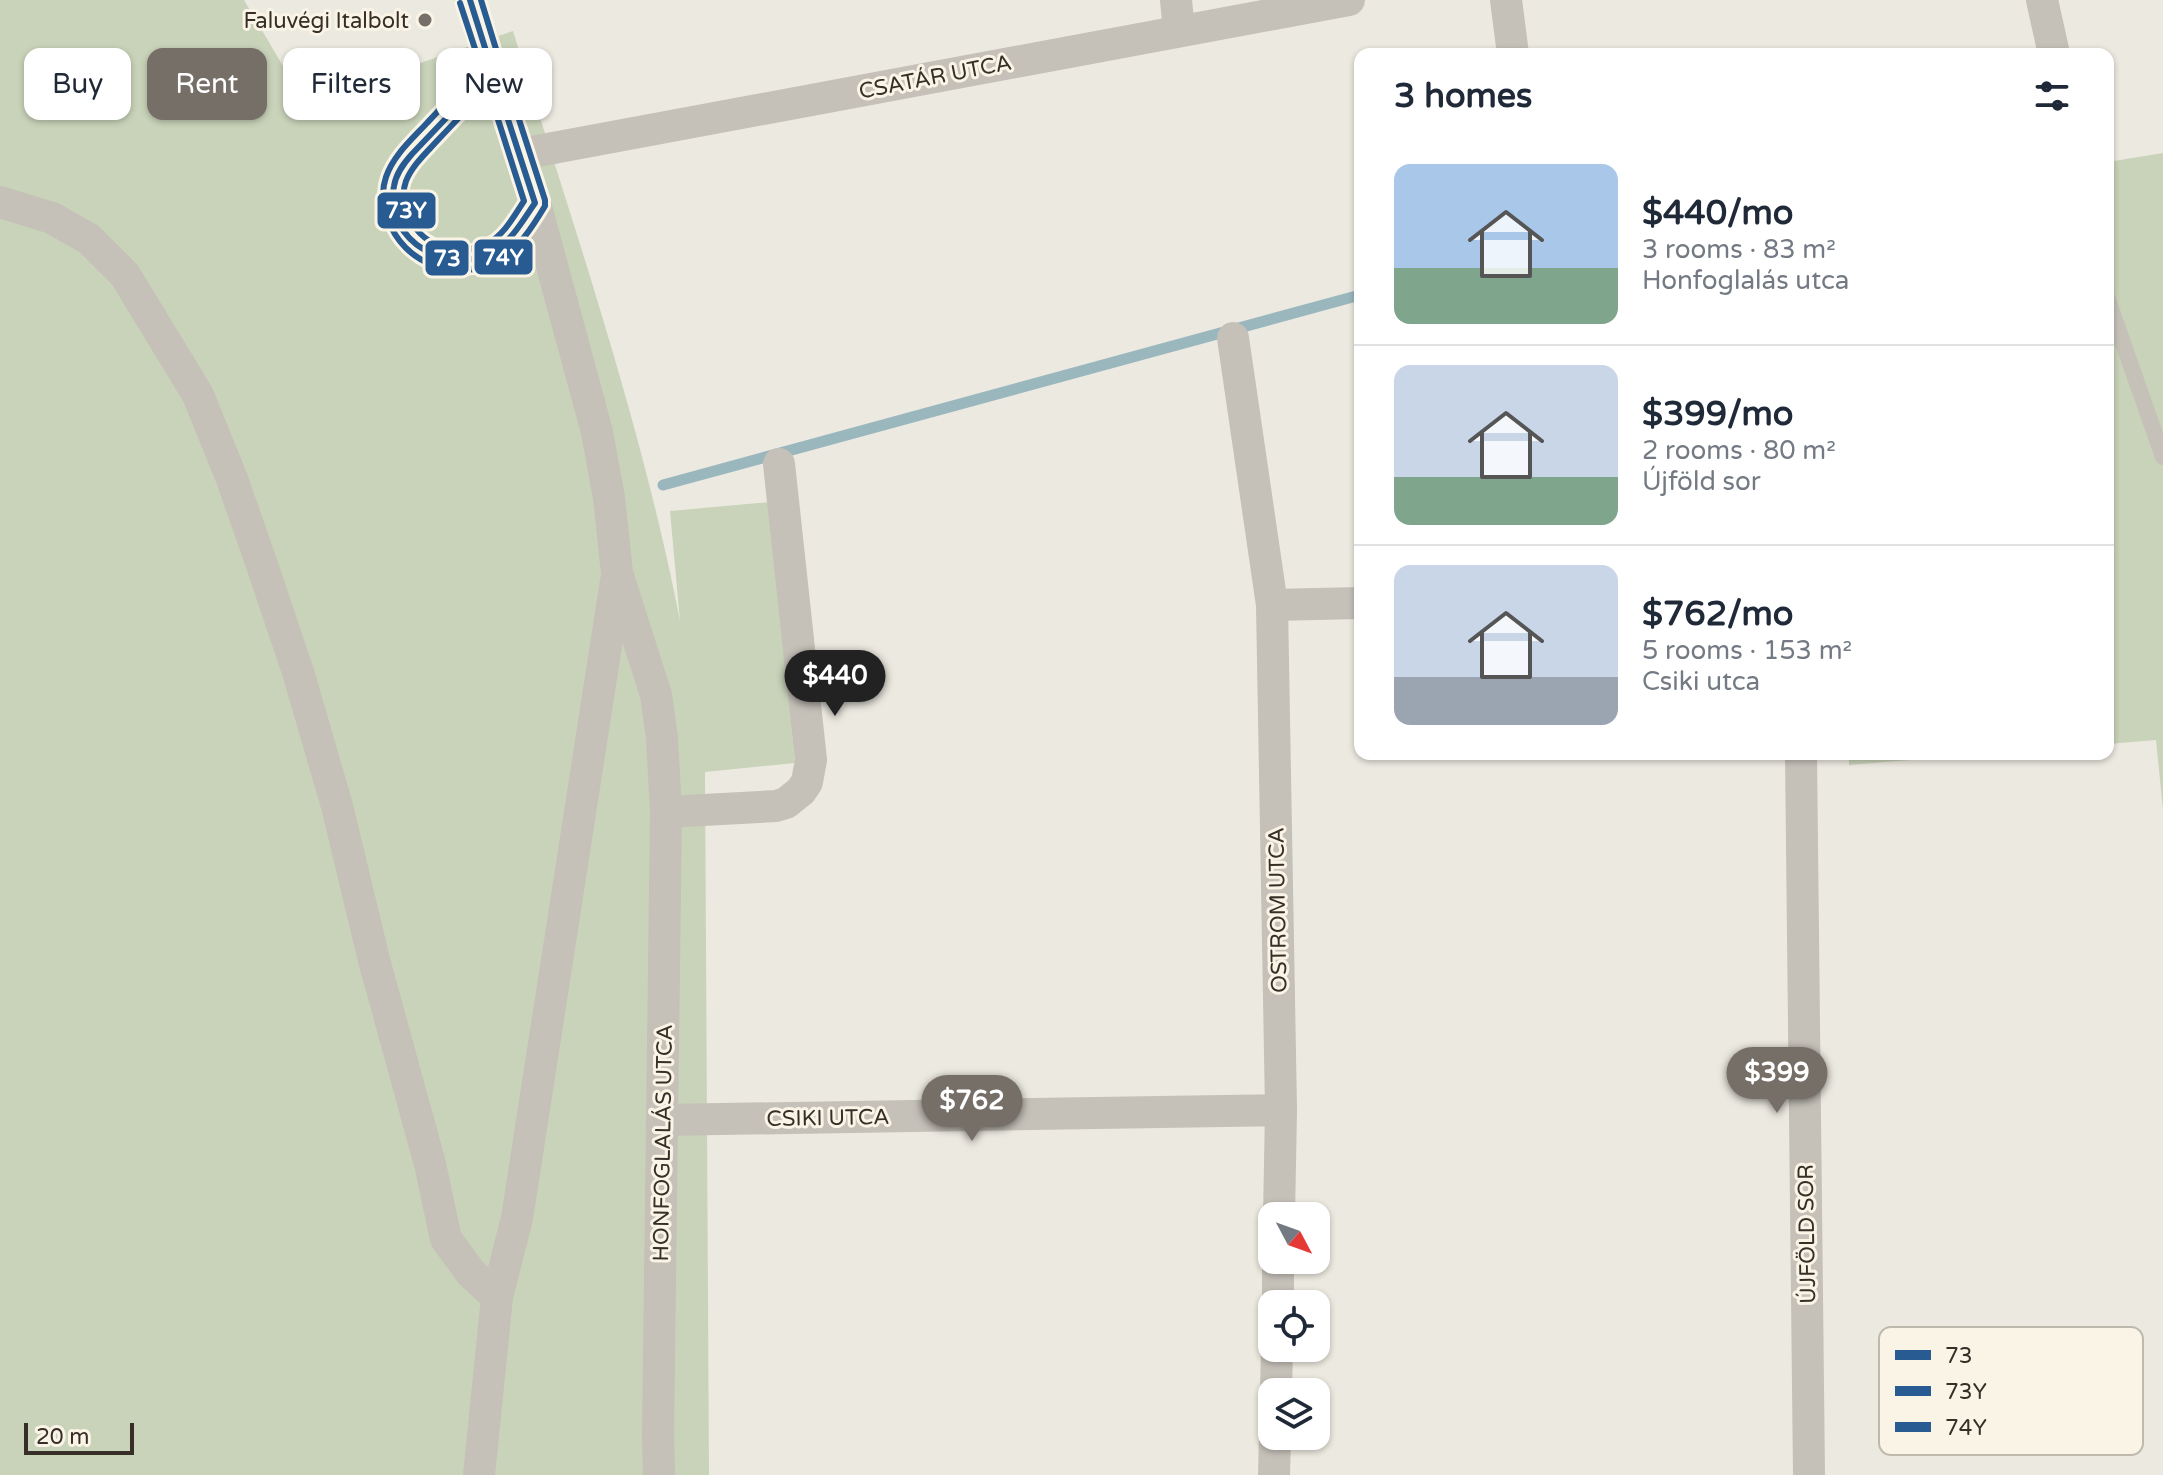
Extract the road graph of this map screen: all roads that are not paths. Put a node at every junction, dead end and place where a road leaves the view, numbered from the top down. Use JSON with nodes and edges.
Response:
{"nodes":[{"id":1,"x":470,"y":0,"type":"edge"},
{"id":2,"x":1349,"y":0,"type":"edge"},
{"id":3,"x":1506,"y":0,"type":"edge"},
{"id":4,"x":2042,"y":0,"type":"edge"},
{"id":5,"x":1177,"y":15,"type":"edge"},
{"id":6,"x":486,"y":48,"type":"edge"},
{"id":7,"x":1512,"y":48,"type":"edge"},
{"id":8,"x":2053,"y":48,"type":"edge"},
{"id":9,"x":443,"y":120,"type":"edge"},
{"id":10,"x":510,"y":120,"type":"edge"},
{"id":11,"x":521,"y":154,"type":"junction"},
{"id":12,"x":0,"y":202,"type":"edge"},
{"id":13,"x":535,"y":203,"type":"junction"},
{"id":14,"x":2114,"y":317,"type":"edge"},
{"id":15,"x":1233,"y":338,"type":"dead end"},
{"id":16,"x":2163,"y":457,"type":"edge"},
{"id":17,"x":779,"y":464,"type":"dead end"},
{"id":18,"x":617,"y":573,"type":"junction"},
{"id":19,"x":1354,"y":603,"type":"edge"},
{"id":20,"x":1272,"y":605,"type":"junction"},
{"id":21,"x":1801,"y":760,"type":"edge"},
{"id":22,"x":666,"y":812,"type":"junction"},
{"id":23,"x":1281,"y":1110,"type":"junction"},
{"id":24,"x":662,"y":1120,"type":"junction"},
{"id":25,"x":1279,"y":1202,"type":"edge"},
{"id":26,"x":497,"y":1297,"type":"junction"},
{"id":27,"x":1275,"y":1450,"type":"edge"},
{"id":28,"x":479,"y":1475,"type":"edge"},
{"id":29,"x":659,"y":1475,"type":"edge"},
{"id":30,"x":1274,"y":1475,"type":"edge"},
{"id":31,"x":1809,"y":1475,"type":"edge"}],
"edges":[{"from":1,"to":6,"type":"street","name":"HONFOGLALÁS UTCA"},
{"from":2,"to":5,"type":"street","name":"CSATÁR UTCA"},
{"from":3,"to":7,"type":"street"},
{"from":4,"to":8,"type":"street"},
{"from":5,"to":11,"type":"street","name":"CSATÁR UTCA"},
{"from":9,"to":13,"type":"lane"},
{"from":10,"to":11,"type":"street","name":"HONFOGLALÁS UTCA"},
{"from":11,"to":13,"type":"street","name":"HONFOGLALÁS UTCA"},
{"from":12,"to":26,"type":"street"},
{"from":13,"to":18,"type":"street","name":"HONFOGLALÁS UTCA"},
{"from":14,"to":16,"type":"lane"},
{"from":15,"to":20,"type":"street","name":"OSTROM UTCA"},
{"from":17,"to":22,"type":"street"},
{"from":18,"to":22,"type":"street","name":"HONFOGLALÁS UTCA"},
{"from":18,"to":26,"type":"street"},
{"from":19,"to":20,"type":"street"},
{"from":20,"to":23,"type":"street","name":"OSTROM UTCA"},
{"from":21,"to":31,"type":"street","name":"ÚJFÖLD SOR"},
{"from":22,"to":24,"type":"street","name":"HONFOGLALÁS UTCA"},
{"from":23,"to":24,"type":"street","name":"CSIKI UTCA"},
{"from":23,"to":25,"type":"street","name":"OSTROM UTCA"},
{"from":24,"to":29,"type":"street","name":"HONFOGLALÁS UTCA"},
{"from":26,"to":28,"type":"street"},
{"from":27,"to":30,"type":"street"}]}
